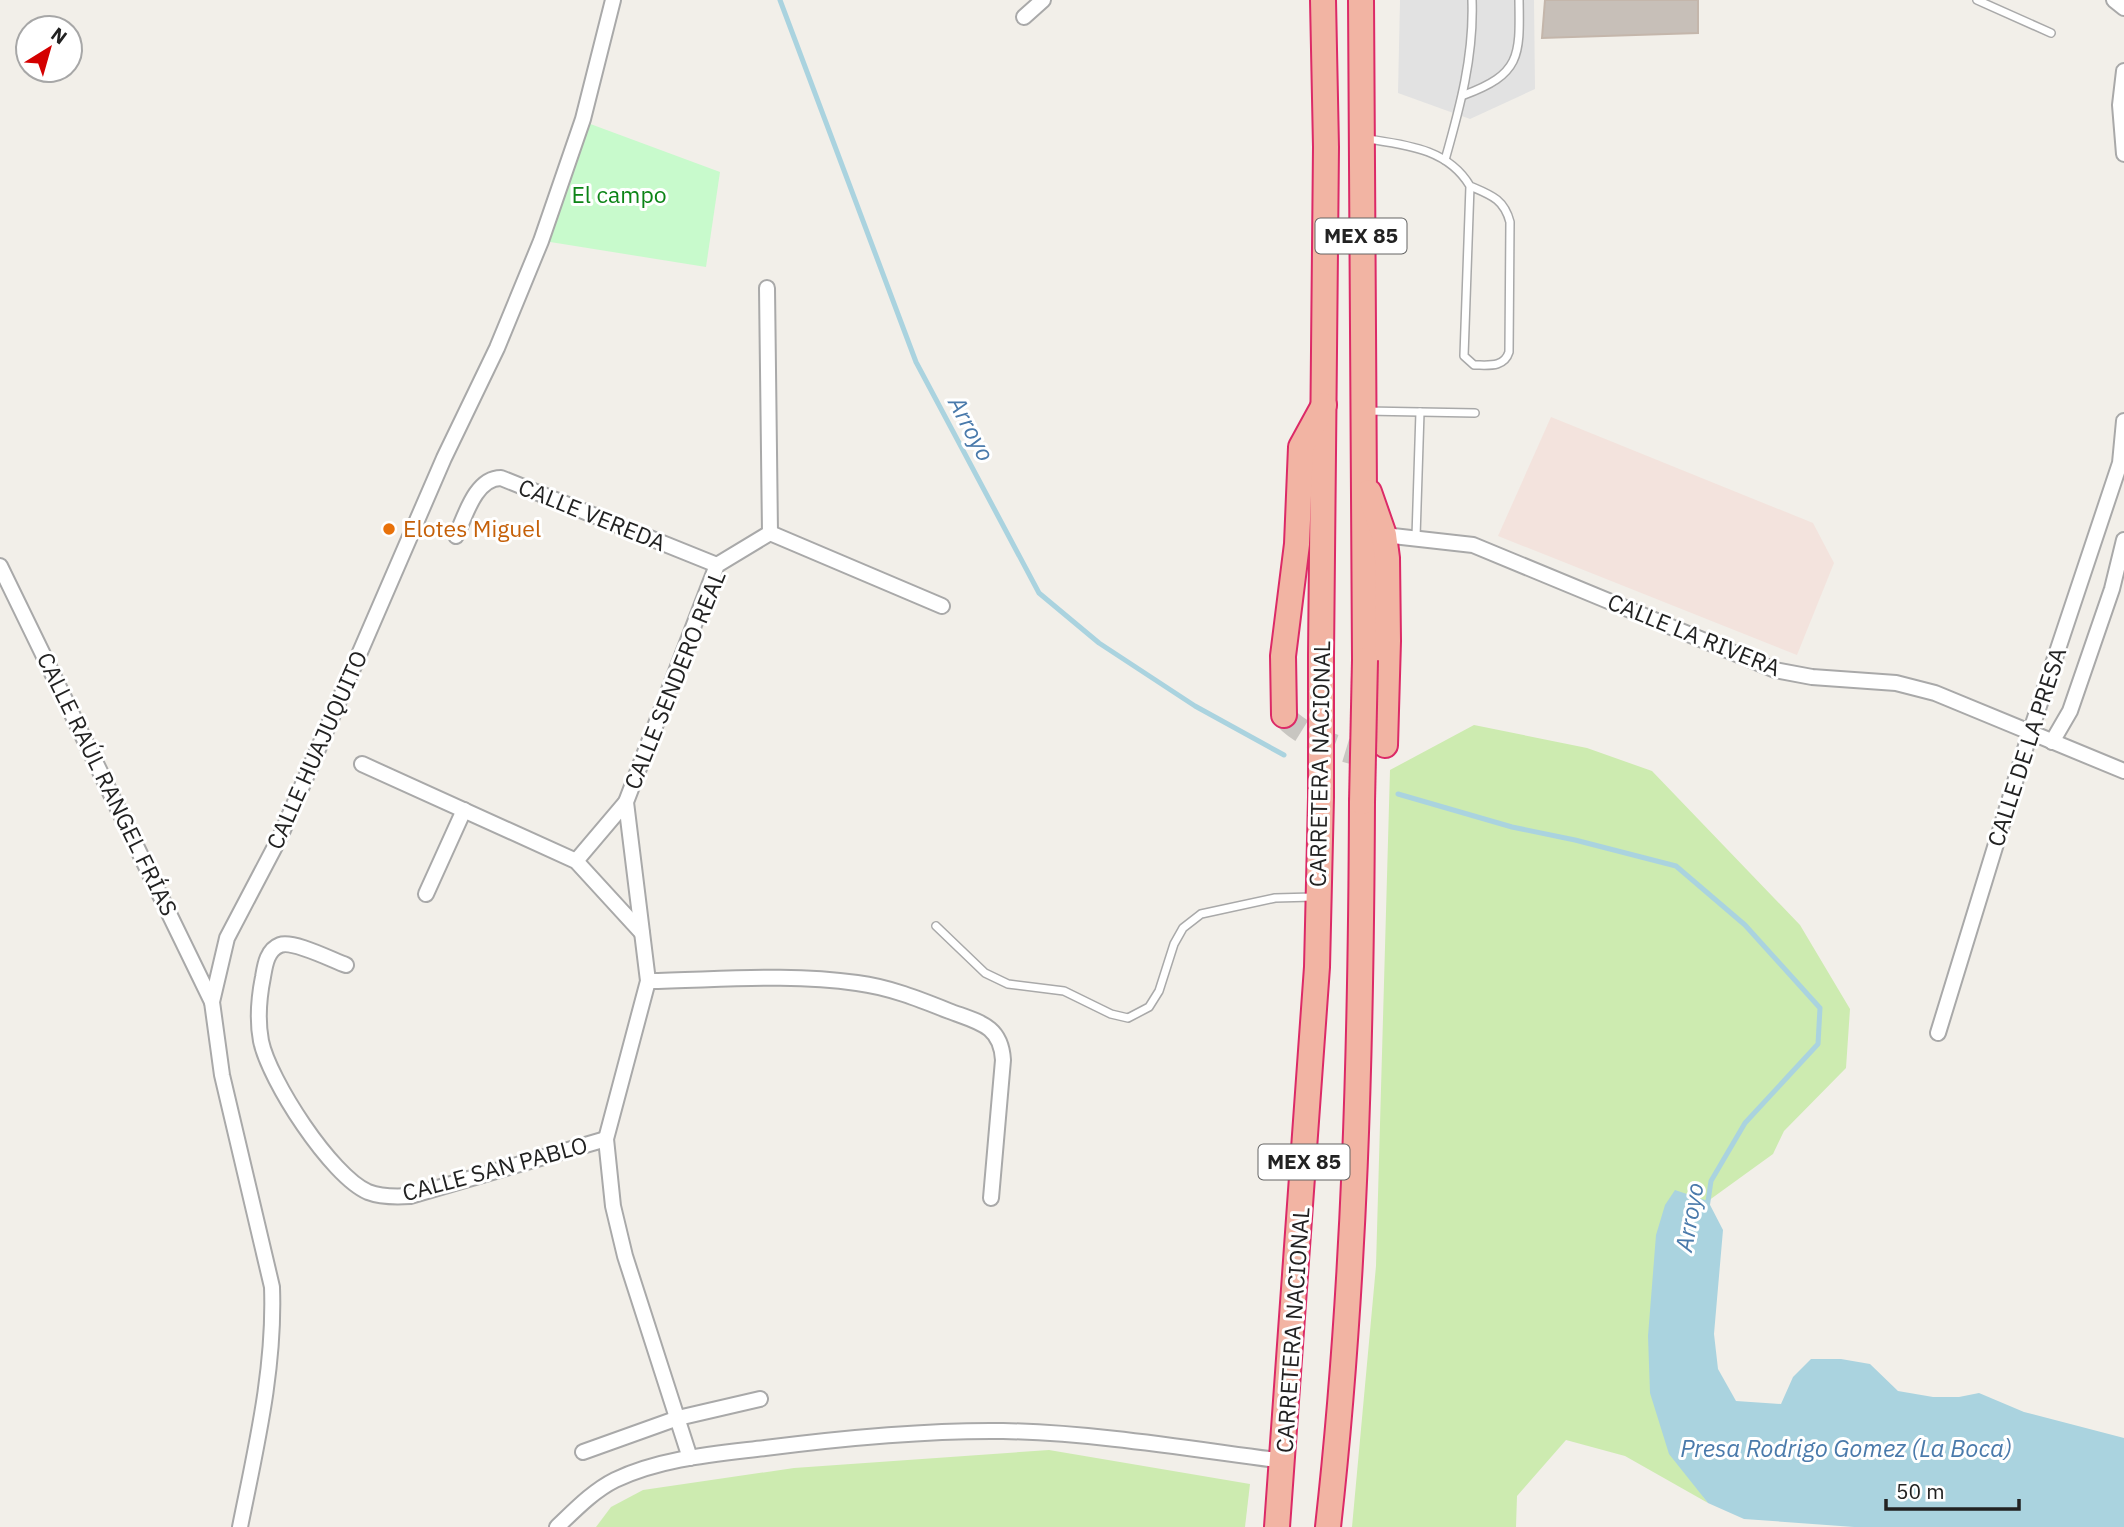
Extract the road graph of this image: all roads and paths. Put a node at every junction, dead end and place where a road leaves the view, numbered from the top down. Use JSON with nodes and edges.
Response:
{"nodes":[{"id":1,"x":613,"y":0,"type":"edge"},
{"id":2,"x":1043,"y":0,"type":"edge"},
{"id":3,"x":1323,"y":0,"type":"edge"},
{"id":4,"x":1361,"y":0,"type":"edge"},
{"id":5,"x":1472,"y":0,"type":"edge"},
{"id":6,"x":1519,"y":0,"type":"edge"},
{"id":7,"x":1977,"y":0,"type":"edge"},
{"id":8,"x":2113,"y":0,"type":"edge"},
{"id":9,"x":2124,"y":8,"type":"edge"},
{"id":10,"x":1024,"y":17,"type":"dead end"},
{"id":11,"x":2051,"y":33,"type":"dead end"},
{"id":12,"x":2124,"y":71,"type":"edge"},
{"id":13,"x":1464,"y":95,"type":"junction"},
{"id":14,"x":1361,"y":138,"type":"junction"},
{"id":15,"x":2124,"y":154,"type":"edge"},
{"id":16,"x":1445,"y":160,"type":"junction"},
{"id":17,"x":1470,"y":186,"type":"junction"},
{"id":18,"x":767,"y":288,"type":"dead end"},
{"id":19,"x":1324,"y":405,"type":"junction"},
{"id":20,"x":1362,"y":411,"type":"junction"},
{"id":21,"x":1420,"y":412,"type":"junction"},
{"id":22,"x":1475,"y":413,"type":"dead end"},
{"id":23,"x":2124,"y":421,"type":"edge"},
{"id":24,"x":2122,"y":463,"type":"edge"},
{"id":25,"x":1363,"y":471,"type":"junction"},
{"id":26,"x":771,"y":533,"type":"junction"},
{"id":27,"x":1384,"y":535,"type":"junction"},
{"id":28,"x":456,"y":536,"type":"dead end"},
{"id":29,"x":1416,"y":537,"type":"junction"},
{"id":30,"x":2124,"y":540,"type":"edge"},
{"id":31,"x":717,"y":565,"type":"junction"},
{"id":32,"x":0,"y":566,"type":"edge"},
{"id":33,"x":942,"y":606,"type":"dead end"},
{"id":34,"x":1284,"y":715,"type":"dead end"},
{"id":35,"x":2030,"y":733,"type":"junction"},
{"id":36,"x":2052,"y":742,"type":"junction"},
{"id":37,"x":1385,"y":745,"type":"dead end"},
{"id":38,"x":362,"y":764,"type":"dead end"},
{"id":39,"x":2124,"y":771,"type":"edge"},
{"id":40,"x":626,"y":802,"type":"junction"},
{"id":41,"x":464,"y":810,"type":"junction"},
{"id":42,"x":576,"y":861,"type":"junction"},
{"id":43,"x":426,"y":894,"type":"dead end"},
{"id":44,"x":1318,"y":897,"type":"junction"},
{"id":45,"x":936,"y":926,"type":"dead end"},
{"id":46,"x":642,"y":933,"type":"junction"},
{"id":47,"x":346,"y":965,"type":"dead end"},
{"id":48,"x":648,"y":981,"type":"junction"},
{"id":49,"x":212,"y":1002,"type":"junction"},
{"id":50,"x":1938,"y":1033,"type":"dead end"},
{"id":51,"x":606,"y":1139,"type":"junction"},
{"id":52,"x":990,"y":1198,"type":"dead end"},
{"id":53,"x":760,"y":1399,"type":"dead end"},
{"id":54,"x":678,"y":1418,"type":"junction"},
{"id":55,"x":583,"y":1452,"type":"dead end"},
{"id":56,"x":690,"y":1458,"type":"junction"},
{"id":57,"x":1284,"y":1461,"type":"junction"},
{"id":58,"x":240,"y":1527,"type":"edge"},
{"id":59,"x":558,"y":1527,"type":"edge"},
{"id":60,"x":1277,"y":1527,"type":"edge"},
{"id":61,"x":1328,"y":1527,"type":"edge"}],
"edges":[{"from":1,"to":49,"type":"street","name":"CALLE HUAJUQUITO"},
{"from":2,"to":10,"type":"street"},
{"from":3,"to":19,"type":"highway","name":"CARRETERA NACIONAL","number":"MEX 85"},
{"from":4,"to":14,"type":"highway","name":"CARRETERA NACIONAL","number":"MEX 85"},
{"from":5,"to":13,"type":"lane"},
{"from":6,"to":13,"type":"lane"},
{"from":7,"to":11,"type":"lane"},
{"from":8,"to":9,"type":"street"},
{"from":12,"to":15,"type":"street"},
{"from":13,"to":16,"type":"lane"},
{"from":14,"to":16,"type":"lane"},
{"from":14,"to":20,"type":"highway","name":"CARRETERA NACIONAL","number":"MEX 85"},
{"from":16,"to":17,"type":"lane"},
{"from":17,"to":17,"type":"lane"},
{"from":18,"to":26,"type":"street"},
{"from":19,"to":34,"type":"highway","number":"MEX 85"},
{"from":19,"to":44,"type":"highway","name":"CARRETERA NACIONAL","number":"MEX 85","bridge":true},
{"from":20,"to":21,"type":"lane"},
{"from":20,"to":25,"type":"highway","name":"CARRETERA NACIONAL","number":"MEX 85"},
{"from":21,"to":22,"type":"lane"},
{"from":21,"to":29,"type":"lane"},
{"from":23,"to":24,"type":"street","name":"CALLE DE LA PRESA"},
{"from":24,"to":35,"type":"street","name":"CALLE DE LA PRESA"},
{"from":25,"to":27,"type":"highway","number":"MEX 85"},
{"from":25,"to":61,"type":"highway","name":"CARRETERA NACIONAL","number":"MEX 85","bridge":true},
{"from":26,"to":31,"type":"street","name":"CALLE SENDERO REAL"},
{"from":26,"to":33,"type":"street"},
{"from":27,"to":29,"type":"street","name":"CALLE LA RIVERA"},
{"from":27,"to":37,"type":"highway","number":"MEX 85"},
{"from":28,"to":31,"type":"street","name":"CALLE VEREDA"},
{"from":29,"to":35,"type":"street","name":"CALLE LA RIVERA"},
{"from":30,"to":36,"type":"street"},
{"from":31,"to":40,"type":"street","name":"CALLE SENDERO REAL"},
{"from":32,"to":49,"type":"street","name":"CALLE RAÚL RANGEL FRÍAS"},
{"from":35,"to":36,"type":"street","name":"CALLE LA RIVERA"},
{"from":35,"to":50,"type":"street","name":"CALLE DE LA PRESA"},
{"from":36,"to":39,"type":"street","name":"CALLE LA RIVERA"},
{"from":38,"to":41,"type":"street"},
{"from":40,"to":42,"type":"street"},
{"from":40,"to":46,"type":"street","name":"CALLE SENDERO REAL"},
{"from":41,"to":42,"type":"street"},
{"from":41,"to":43,"type":"street"},
{"from":42,"to":46,"type":"street"},
{"from":44,"to":45,"type":"lane"},
{"from":44,"to":57,"type":"highway","name":"CARRETERA NACIONAL","number":"MEX 85"},
{"from":46,"to":48,"type":"street","name":"CALLE SENDERO REAL"},
{"from":47,"to":51,"type":"street","name":"CALLE SAN PABLO"},
{"from":48,"to":51,"type":"street","name":"CALLE SENDERO REAL"},
{"from":48,"to":52,"type":"street"},
{"from":49,"to":58,"type":"street","name":"CALLE HUAJUQUITO"},
{"from":51,"to":54,"type":"street","name":"CALLE SENDERO REAL"},
{"from":53,"to":54,"type":"street"},
{"from":54,"to":55,"type":"street"},
{"from":54,"to":56,"type":"street","name":"CALLE SENDERO REAL"},
{"from":56,"to":57,"type":"street"},
{"from":56,"to":59,"type":"street"},
{"from":57,"to":60,"type":"highway","name":"CARRETERA NACIONAL","number":"MEX 85"}]}
